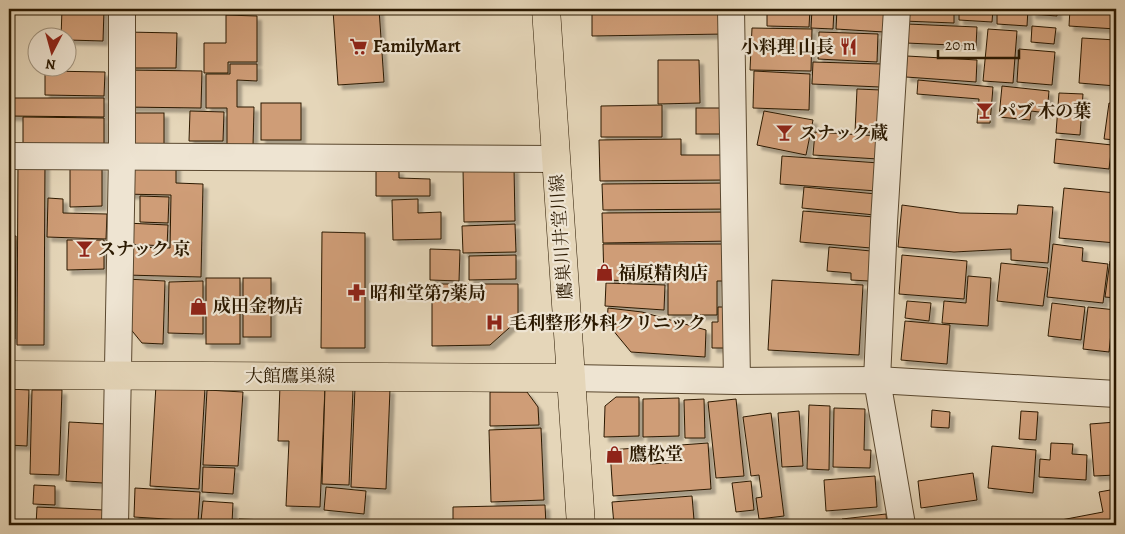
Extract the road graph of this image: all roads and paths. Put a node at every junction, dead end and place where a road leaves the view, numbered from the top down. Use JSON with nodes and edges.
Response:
{"nodes":[{"id":1,"x":122,"y":9,"type":"edge"},
{"id":2,"x":546,"y":9,"type":"edge"},
{"id":3,"x":731,"y":9,"type":"edge"},
{"id":4,"x":897,"y":9,"type":"edge"},
{"id":5,"x":9,"y":156,"type":"edge"},
{"id":6,"x":122,"y":157,"type":"junction"},
{"id":7,"x":555,"y":159,"type":"junction"},
{"id":8,"x":119,"y":374,"type":"junction"},
{"id":9,"x":9,"y":375,"type":"edge"},
{"id":10,"x":571,"y":378,"type":"junction"},
{"id":11,"x":877,"y":380,"type":"junction"},
{"id":12,"x":737,"y":381,"type":"junction"},
{"id":13,"x":1116,"y":394,"type":"edge"},
{"id":14,"x":115,"y":525,"type":"edge"},
{"id":15,"x":581,"y":525,"type":"edge"},
{"id":16,"x":902,"y":525,"type":"edge"}],
"edges":[{"from":1,"to":6,"type":"street"},
{"from":2,"to":7,"type":"main road","name":"鷹巣川井堂川線"},
{"from":3,"to":12,"type":"street"},
{"from":4,"to":11,"type":"street"},
{"from":5,"to":6,"type":"street"},
{"from":6,"to":7,"type":"street"},
{"from":6,"to":8,"type":"street"},
{"from":7,"to":10,"type":"main road","name":"鷹巣川井堂川線"},
{"from":8,"to":9,"type":"main road","name":"大館鷹巣線"},
{"from":8,"to":10,"type":"main road","name":"大館鷹巣線"},
{"from":8,"to":14,"type":"street"},
{"from":10,"to":12,"type":"street"},
{"from":10,"to":15,"type":"main road","name":"鷹巣川井堂川線"},
{"from":11,"to":12,"type":"street"},
{"from":11,"to":13,"type":"street"},
{"from":11,"to":16,"type":"street"}]}
